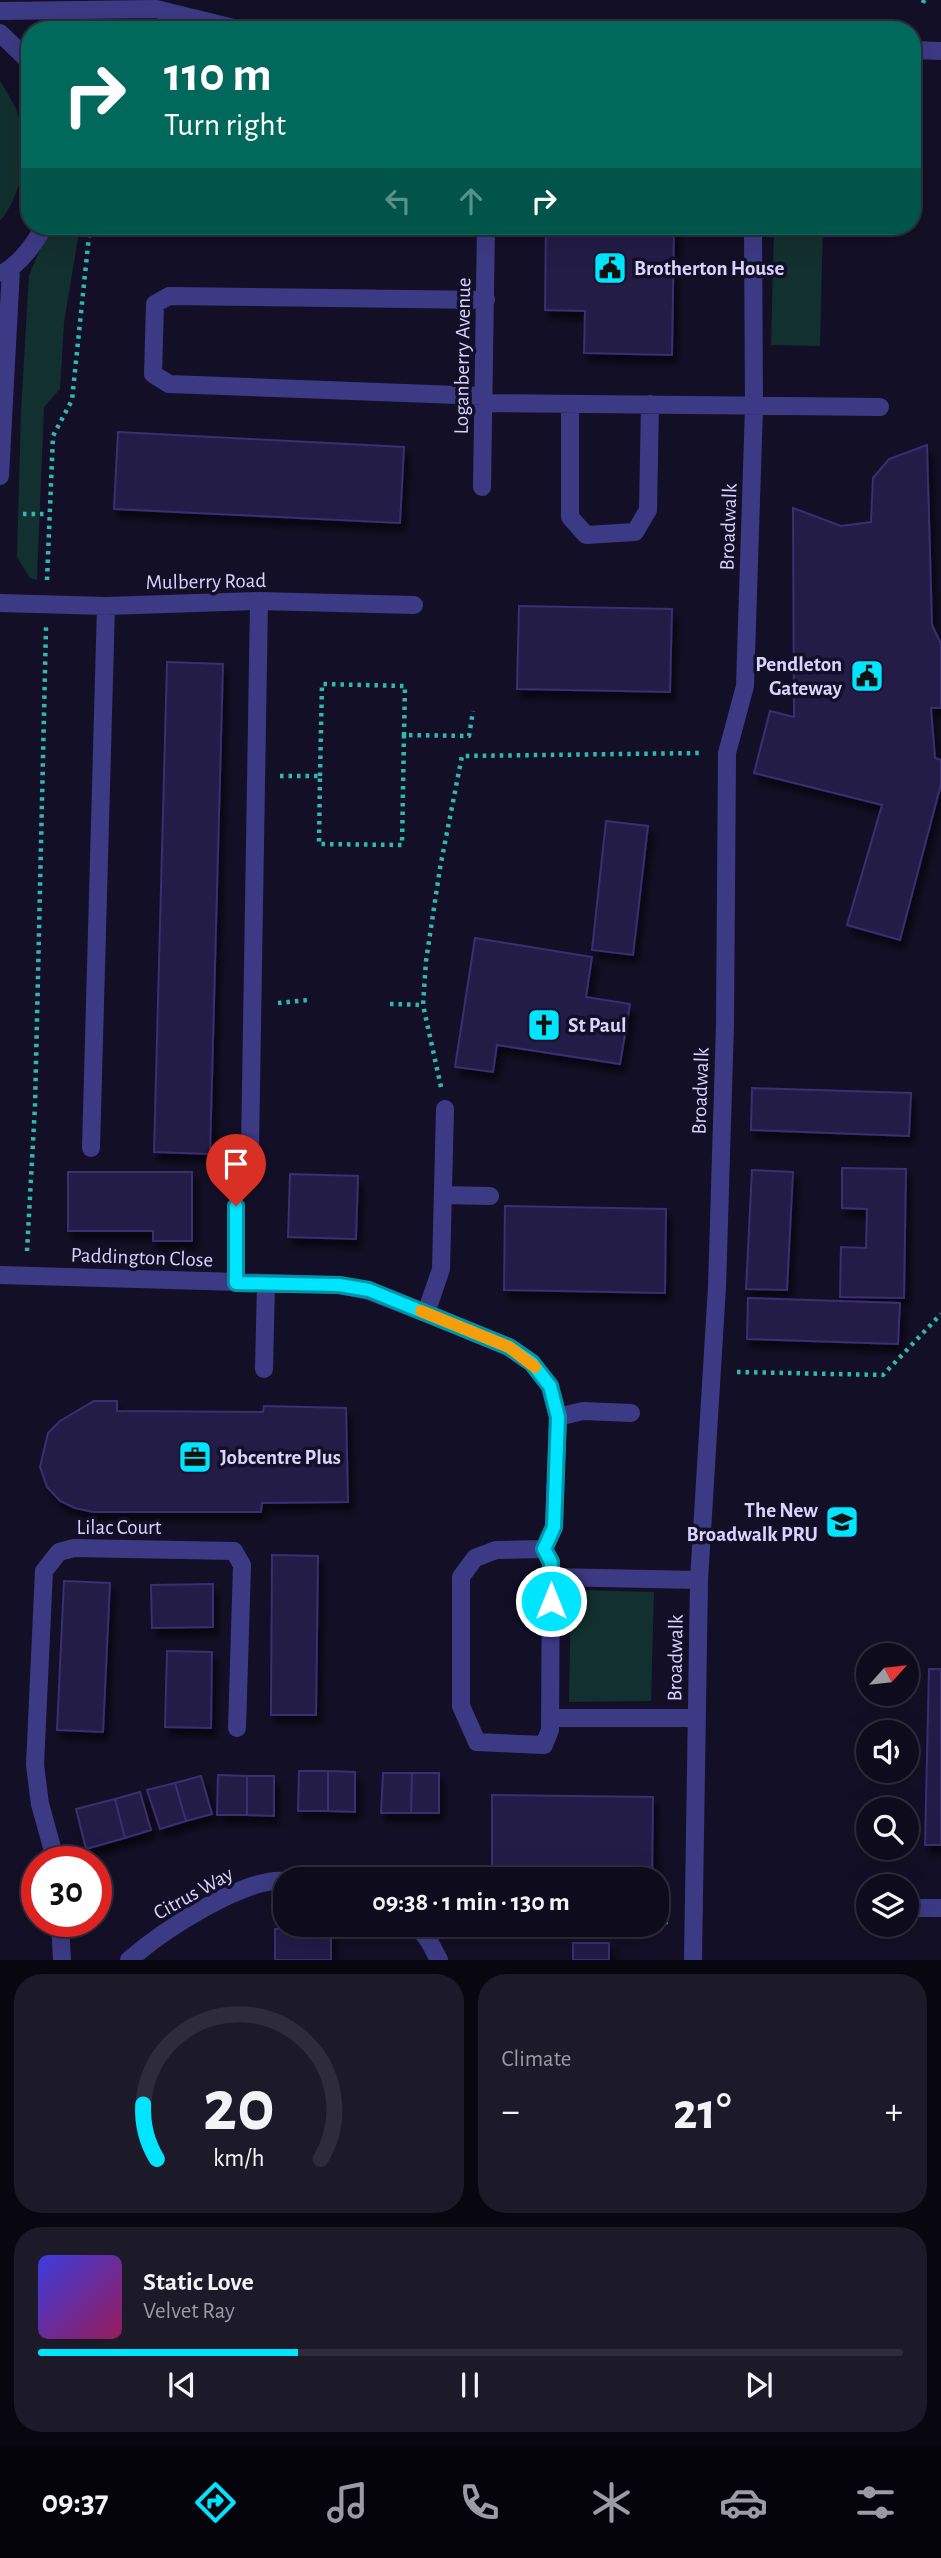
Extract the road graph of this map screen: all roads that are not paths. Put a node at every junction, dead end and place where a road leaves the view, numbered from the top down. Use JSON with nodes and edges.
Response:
{"nodes":[{"id":1,"x":0,"y":11,"type":"edge"},
{"id":2,"x":205,"y":21,"type":"edge"},
{"id":3,"x":0,"y":33,"type":"edge"},
{"id":4,"x":921,"y":50,"type":"edge"},
{"id":5,"x":941,"y":51,"type":"edge"},
{"id":6,"x":21,"y":53,"type":"edge"},
{"id":7,"x":40,"y":235,"type":"edge"},
{"id":8,"x":486,"y":235,"type":"edge"},
{"id":9,"x":753,"y":235,"type":"edge"},
{"id":10,"x":6,"y":271,"type":"edge"},
{"id":11,"x":486,"y":300,"type":"junction"},
{"id":12,"x":483,"y":400,"type":"junction"},
{"id":13,"x":570,"y":404,"type":"junction"},
{"id":14,"x":650,"y":404,"type":"junction"},
{"id":15,"x":754,"y":407,"type":"junction"},
{"id":16,"x":880,"y":407,"type":"dead end"},
{"id":17,"x":0,"y":476,"type":"edge"},
{"id":18,"x":482,"y":487,"type":"dead end"},
{"id":19,"x":259,"y":601,"type":"junction"},
{"id":20,"x":0,"y":603,"type":"edge"},
{"id":21,"x":414,"y":606,"type":"dead end"},
{"id":22,"x":106,"y":607,"type":"junction"},
{"id":23,"x":445,"y":1108,"type":"road end"},
{"id":24,"x":91,"y":1148,"type":"dead end"},
{"id":25,"x":250,"y":1148,"type":"dead end"},
{"id":26,"x":443,"y":1195,"type":"junction"},
{"id":27,"x":490,"y":1196,"type":"dead end"},
{"id":28,"x":236,"y":1206,"type":"dead end"},
{"id":29,"x":0,"y":1275,"type":"edge"},
{"id":30,"x":236,"y":1283,"type":"junction"},
{"id":31,"x":266,"y":1284,"type":"junction"},
{"id":32,"x":426,"y":1313,"type":"junction"},
{"id":33,"x":264,"y":1369,"type":"dead end"},
{"id":34,"x":631,"y":1413,"type":"dead end"},
{"id":35,"x":558,"y":1417,"type":"junction"},
{"id":36,"x":544,"y":1549,"type":"junction"},
{"id":37,"x":551,"y":1577,"type":"junction"},
{"id":38,"x":699,"y":1580,"type":"junction"},
{"id":39,"x":550,"y":1718,"type":"junction"},
{"id":40,"x":697,"y":1718,"type":"junction"},
{"id":41,"x":237,"y":1728,"type":"dead end"},
{"id":42,"x":52,"y":1846,"type":"edge"},
{"id":43,"x":273,"y":1883,"type":"edge"},
{"id":44,"x":919,"y":1908,"type":"edge"},
{"id":45,"x":941,"y":1908,"type":"edge"},
{"id":46,"x":61,"y":1937,"type":"edge"},
{"id":47,"x":426,"y":1937,"type":"edge"},
{"id":48,"x":62,"y":1959,"type":"edge"},
{"id":49,"x":129,"y":1959,"type":"edge"},
{"id":50,"x":439,"y":1959,"type":"edge"},
{"id":51,"x":693,"y":1959,"type":"edge"}],
"edges":[{"from":1,"to":2,"type":"street"},
{"from":3,"to":6,"type":"street"},
{"from":4,"to":5,"type":"street"},
{"from":7,"to":10,"type":"street"},
{"from":8,"to":11,"type":"street","name":"Loganberry Avenue"},
{"from":9,"to":15,"type":"street","name":"Broadwalk"},
{"from":10,"to":17,"type":"street"},
{"from":11,"to":12,"type":"street","name":"Loganberry Avenue"},
{"from":11,"to":12,"type":"street"},
{"from":12,"to":13,"type":"street"},
{"from":12,"to":18,"type":"street","name":"Loganberry Avenue"},
{"from":13,"to":14,"type":"street"},
{"from":13,"to":14,"type":"street"},
{"from":14,"to":15,"type":"street"},
{"from":15,"to":16,"type":"street"},
{"from":15,"to":38,"type":"street","name":"Broadwalk"},
{"from":19,"to":21,"type":"street","name":"Mulberry Road"},
{"from":19,"to":22,"type":"street","name":"Mulberry Road"},
{"from":19,"to":25,"type":"street"},
{"from":20,"to":22,"type":"street","name":"Mulberry Road"},
{"from":22,"to":24,"type":"street"},
{"from":23,"to":26,"type":"street"},
{"from":26,"to":27,"type":"street"},
{"from":26,"to":32,"type":"street"},
{"from":28,"to":30,"type":"street"},
{"from":29,"to":30,"type":"street","name":"Paddington Close"},
{"from":30,"to":31,"type":"street","name":"Paddington Close"},
{"from":31,"to":32,"type":"street","name":"Paddington Close"},
{"from":31,"to":33,"type":"street"},
{"from":32,"to":35,"type":"street","name":"Paddington Close"},
{"from":34,"to":35,"type":"street"},
{"from":35,"to":36,"type":"street","name":"Paddington Close"},
{"from":36,"to":37,"type":"street"},
{"from":36,"to":39,"type":"street"},
{"from":37,"to":38,"type":"street"},
{"from":37,"to":39,"type":"street"},
{"from":38,"to":40,"type":"street","name":"Broadwalk"},
{"from":39,"to":40,"type":"street"},
{"from":40,"to":51,"type":"street","name":"Broadwalk"},
{"from":41,"to":42,"type":"street","name":"Lilac Court"},
{"from":43,"to":49,"type":"street","name":"Citrus Way"},
{"from":44,"to":45,"type":"street"},
{"from":46,"to":48,"type":"street"},
{"from":47,"to":50,"type":"street"}]}
